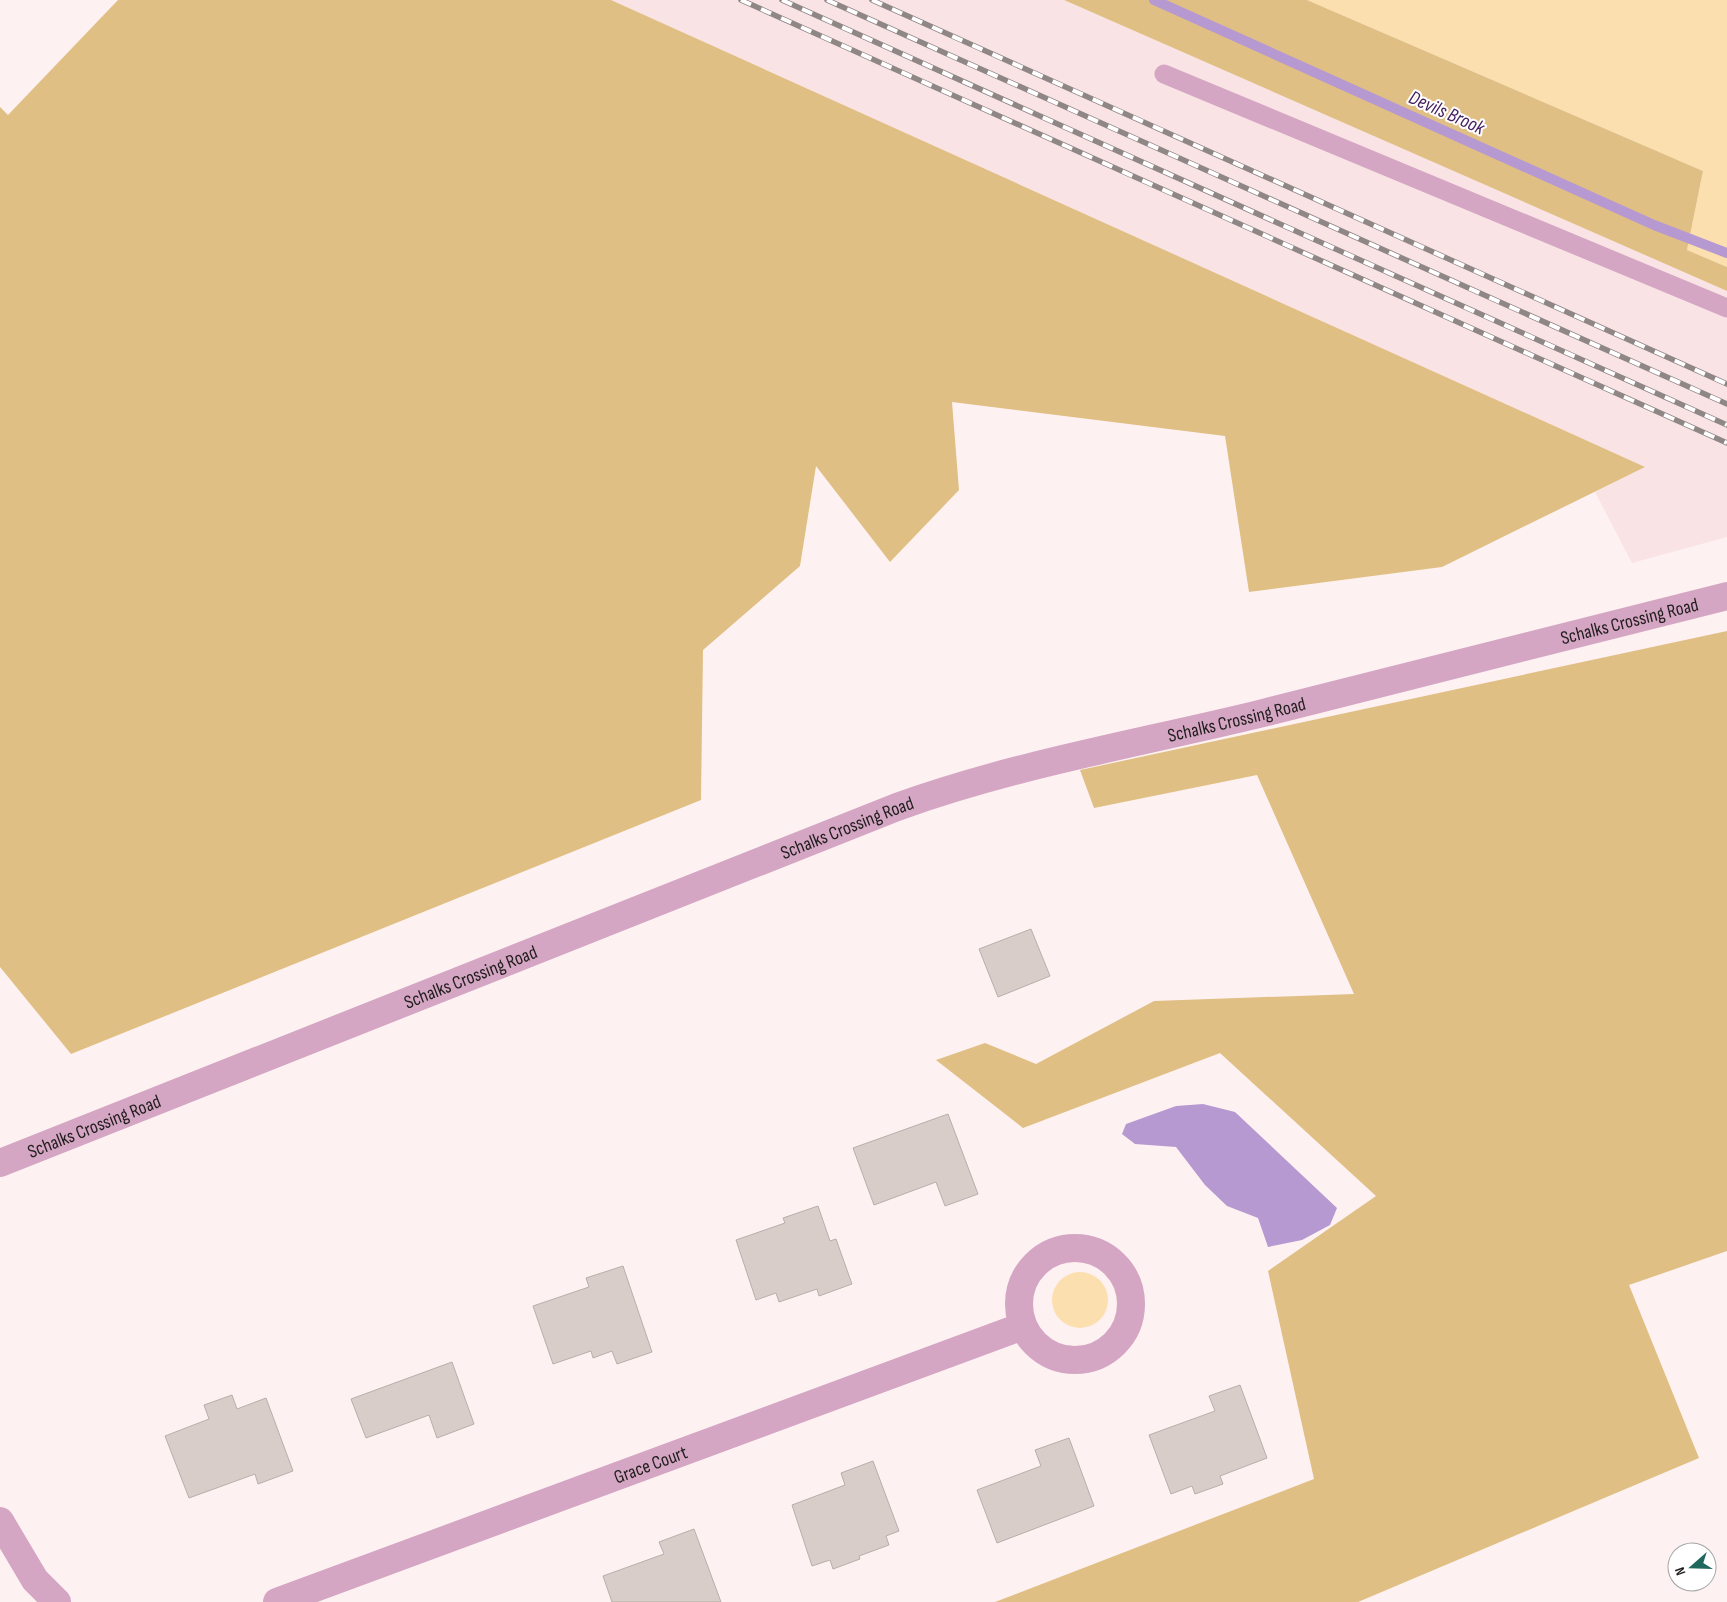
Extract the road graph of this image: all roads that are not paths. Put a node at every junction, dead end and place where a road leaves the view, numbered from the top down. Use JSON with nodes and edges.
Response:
{"nodes":[{"id":1,"x":1164,"y":74,"type":"dead end"},
{"id":2,"x":1727,"y":308,"type":"edge"},
{"id":3,"x":1719,"y":598,"type":"edge"},
{"id":4,"x":0,"y":1163,"type":"edge"},
{"id":5,"x":1023,"y":1326,"type":"junction"},
{"id":6,"x":0,"y":1521,"type":"edge"},
{"id":7,"x":56,"y":1602,"type":"edge"},
{"id":8,"x":277,"y":1602,"type":"edge"}],
"edges":[{"from":1,"to":2,"type":"lane"},
{"from":3,"to":4,"type":"street","name":"Schalks Crossing Road"},
{"from":5,"to":5,"type":"street"},
{"from":5,"to":8,"type":"street","name":"Grace Court"},
{"from":6,"to":7,"type":"street"}]}
